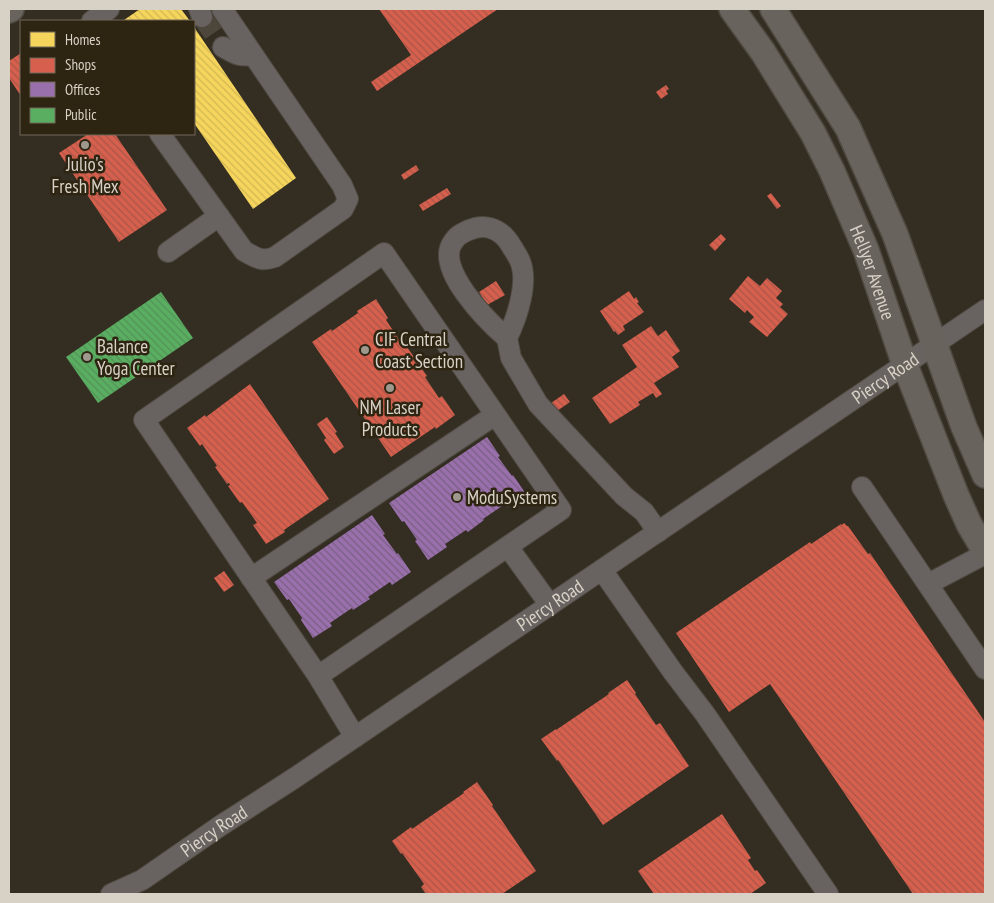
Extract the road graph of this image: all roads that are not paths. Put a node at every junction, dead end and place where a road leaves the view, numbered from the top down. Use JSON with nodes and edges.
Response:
{"nodes":[{"id":1,"x":109,"y":9,"type":"edge"},
{"id":2,"x":222,"y":9,"type":"edge"},
{"id":3,"x":732,"y":9,"type":"edge"},
{"id":4,"x":773,"y":9,"type":"edge"},
{"id":5,"x":93,"y":20,"type":"edge"},
{"id":6,"x":223,"y":47,"type":"tunnel mouth"},
{"id":7,"x":253,"y":55,"type":"junction"},
{"id":8,"x":161,"y":135,"type":"edge"},
{"id":9,"x":219,"y":216,"type":"junction"},
{"id":10,"x":168,"y":252,"type":"dead end"},
{"id":11,"x":985,"y":310,"type":"edge"},
{"id":12,"x":507,"y":338,"type":"junction"},
{"id":13,"x":935,"y":344,"type":"junction"},
{"id":14,"x":905,"y":365,"type":"junction"},
{"id":15,"x":495,"y":415,"type":"junction"},
{"id":16,"x":985,"y":475,"type":"edge"},
{"id":17,"x":862,"y":487,"type":"dead end"},
{"id":18,"x":658,"y":532,"type":"junction"},
{"id":19,"x":508,"y":547,"type":"junction"},
{"id":20,"x":985,"y":553,"type":"edge"},
{"id":21,"x":602,"y":570,"type":"junction"},
{"id":22,"x":251,"y":578,"type":"junction"},
{"id":23,"x":928,"y":584,"type":"junction"},
{"id":24,"x":550,"y":605,"type":"junction"},
{"id":25,"x":985,"y":669,"type":"edge"},
{"id":26,"x":318,"y":676,"type":"junction"},
{"id":27,"x":355,"y":737,"type":"junction"},
{"id":28,"x":111,"y":894,"type":"edge"},
{"id":29,"x":828,"y":894,"type":"edge"}],
"edges":[{"from":1,"to":5,"type":"street"},
{"from":2,"to":7,"type":"street"},
{"from":3,"to":14,"type":"main road","name":"Hellyer Avenue"},
{"from":4,"to":13,"type":"main road","name":"Hellyer Avenue"},
{"from":6,"to":7,"type":"street"},
{"from":7,"to":9,"type":"street"},
{"from":8,"to":9,"type":"street"},
{"from":9,"to":10,"type":"street"},
{"from":11,"to":13,"type":"street","name":"Piercy Road"},
{"from":12,"to":12,"type":"street"},
{"from":12,"to":18,"type":"street"},
{"from":13,"to":14,"type":"street","name":"Piercy Road"},
{"from":13,"to":16,"type":"main road","name":"Hellyer Avenue"},
{"from":14,"to":18,"type":"street","name":"Piercy Road"},
{"from":14,"to":20,"type":"main road","name":"Hellyer Avenue"},
{"from":15,"to":19,"type":"street"},
{"from":15,"to":22,"type":"street"},
{"from":15,"to":22,"type":"street"},
{"from":17,"to":23,"type":"street"},
{"from":18,"to":21,"type":"street","name":"Piercy Road"},
{"from":19,"to":24,"type":"street"},
{"from":19,"to":26,"type":"street"},
{"from":20,"to":23,"type":"street"},
{"from":21,"to":24,"type":"street","name":"Piercy Road"},
{"from":21,"to":29,"type":"street"},
{"from":22,"to":26,"type":"street"},
{"from":23,"to":25,"type":"street"},
{"from":24,"to":27,"type":"street","name":"Piercy Road"},
{"from":26,"to":27,"type":"street"},
{"from":27,"to":28,"type":"street","name":"Piercy Road"}]}
